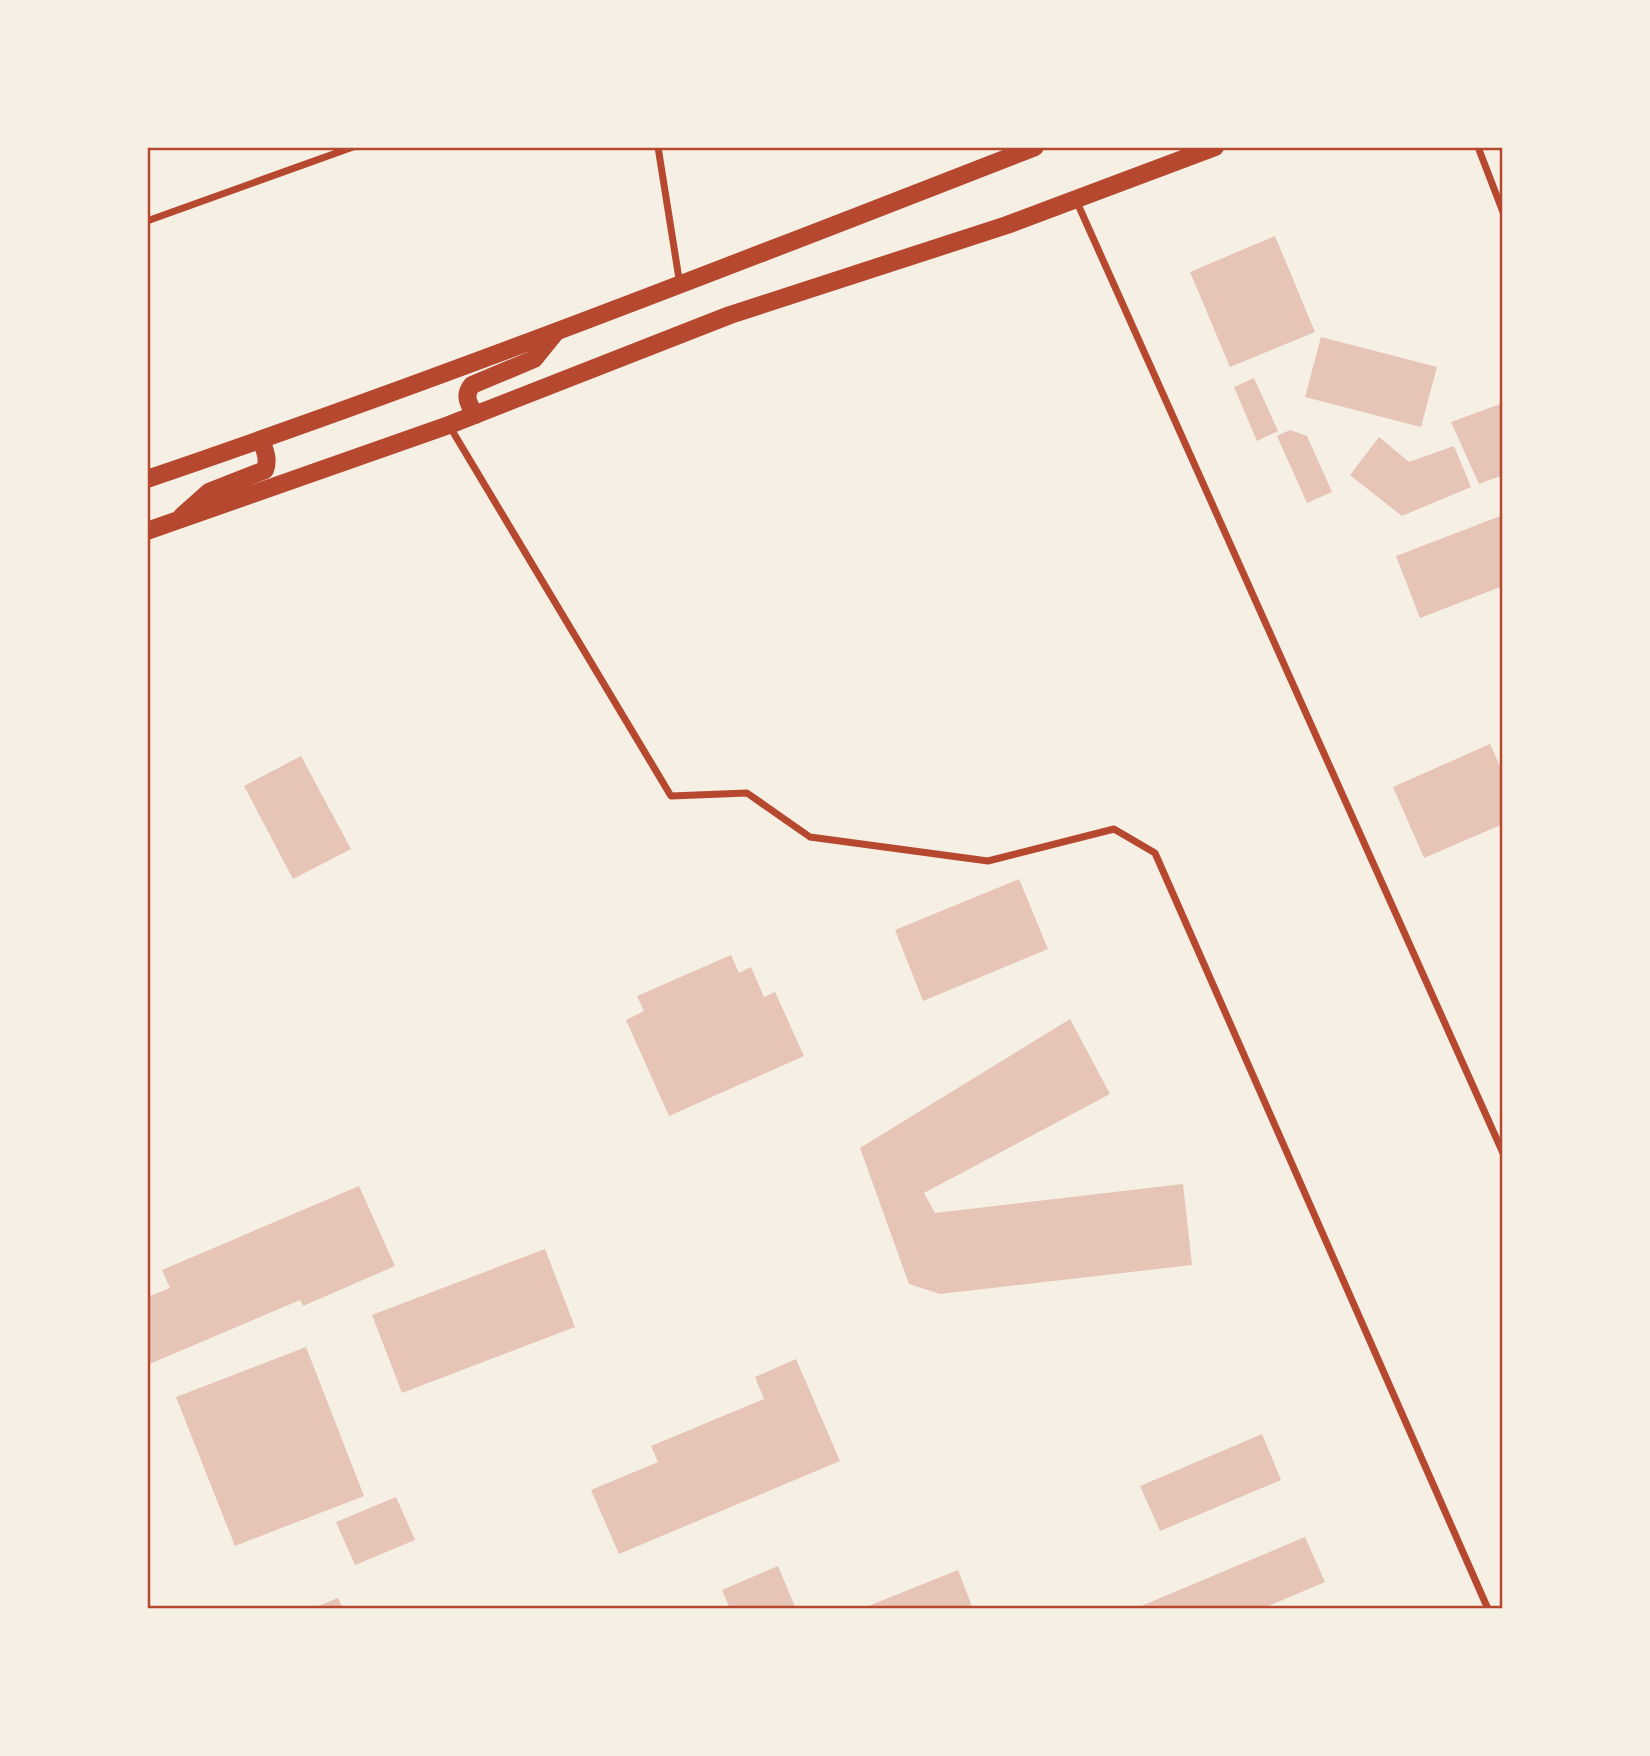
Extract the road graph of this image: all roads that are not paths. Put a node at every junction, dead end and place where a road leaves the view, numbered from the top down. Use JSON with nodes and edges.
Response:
{"nodes":[{"id":1,"x":353,"y":147,"type":"edge"},
{"id":2,"x":658,"y":147,"type":"edge"},
{"id":3,"x":1035,"y":147,"type":"edge"},
{"id":4,"x":1215,"y":147,"type":"edge"},
{"id":5,"x":1478,"y":147,"type":"edge"},
{"id":6,"x":1076,"y":199,"type":"junction"},
{"id":7,"x":1503,"y":212,"type":"edge"},
{"id":8,"x":147,"y":221,"type":"edge"},
{"id":9,"x":680,"y":285,"type":"junction"},
{"id":10,"x":555,"y":333,"type":"junction"},
{"id":11,"x":474,"y":415,"type":"junction"},
{"id":12,"x":449,"y":425,"type":"junction"},
{"id":13,"x":261,"y":440,"type":"junction"},
{"id":14,"x":147,"y":479,"type":"edge"},
{"id":15,"x":177,"y":520,"type":"junction"},
{"id":16,"x":147,"y":531,"type":"edge"},
{"id":17,"x":1503,"y":1153,"type":"edge"},
{"id":18,"x":1488,"y":1609,"type":"edge"}],
"edges":[{"from":1,"to":8,"type":"street"},
{"from":2,"to":9,"type":"street"},
{"from":3,"to":9,"type":"main road"},
{"from":4,"to":6,"type":"main road"},
{"from":5,"to":7,"type":"street"},
{"from":6,"to":11,"type":"main road"},
{"from":6,"to":17,"type":"street"},
{"from":9,"to":10,"type":"main road"},
{"from":10,"to":11,"type":"main road"},
{"from":10,"to":13,"type":"main road"},
{"from":11,"to":12,"type":"main road"},
{"from":12,"to":15,"type":"main road"},
{"from":12,"to":18,"type":"street"},
{"from":13,"to":14,"type":"main road"},
{"from":13,"to":15,"type":"main road"},
{"from":15,"to":16,"type":"main road"}]}
